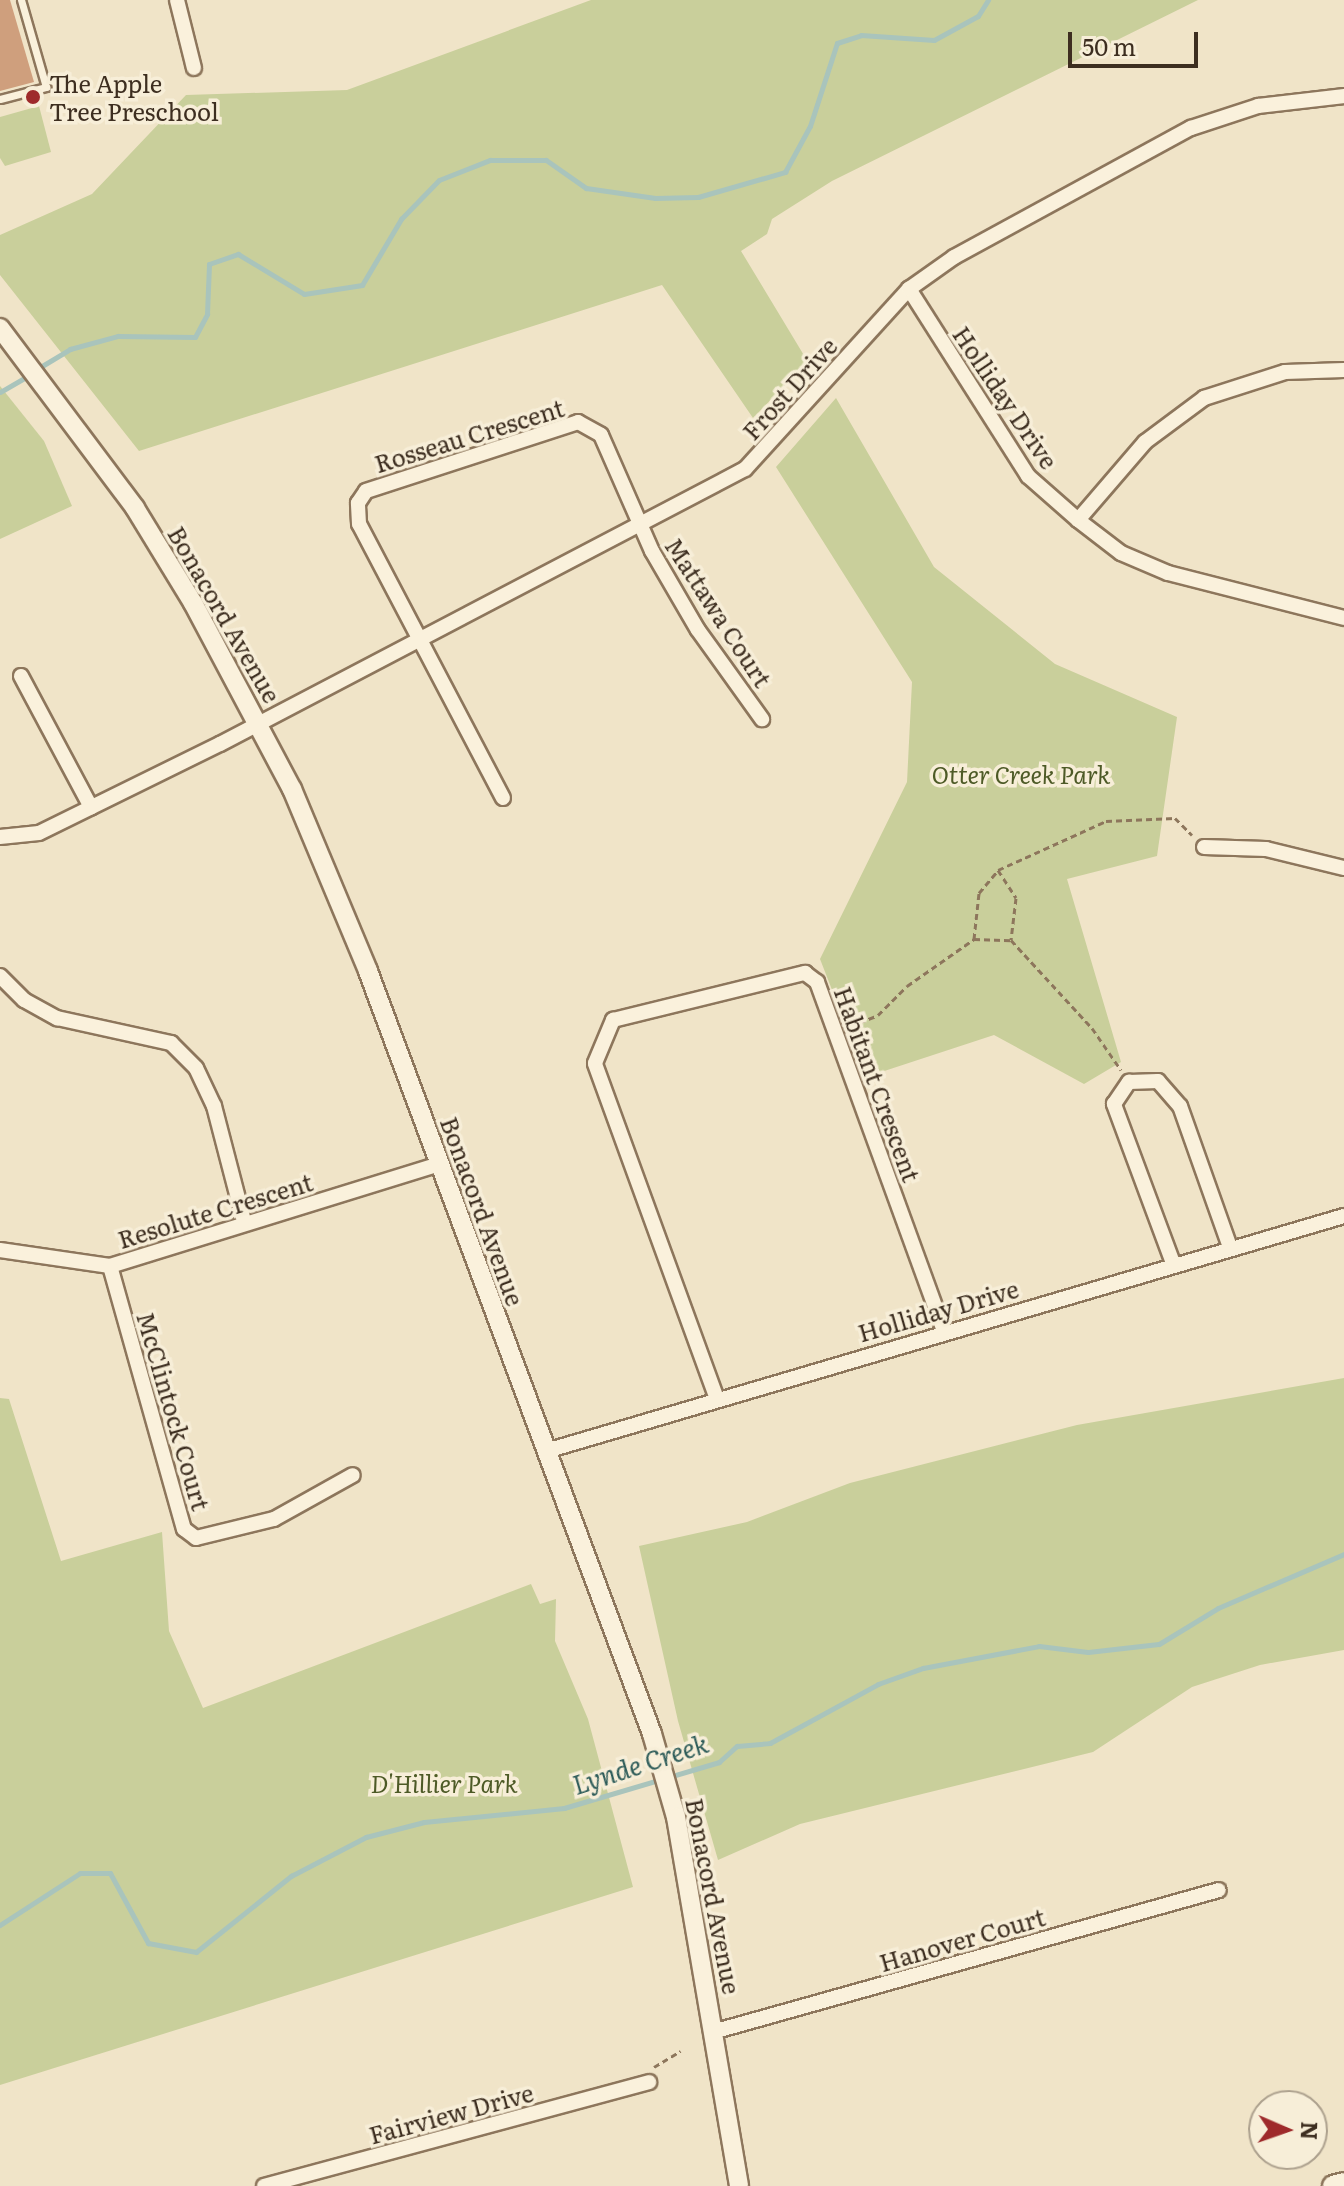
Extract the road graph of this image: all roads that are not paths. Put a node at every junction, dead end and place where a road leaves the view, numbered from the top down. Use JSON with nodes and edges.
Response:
{"nodes":[{"id":1,"x":21,"y":0,"type":"edge"},
{"id":2,"x":177,"y":0,"type":"edge"},
{"id":3,"x":194,"y":68,"type":"dead end"},
{"id":4,"x":1344,"y":96,"type":"edge"},
{"id":5,"x":0,"y":99,"type":"edge"},
{"id":6,"x":909,"y":289,"type":"junction"},
{"id":7,"x":0,"y":328,"type":"edge"},
{"id":8,"x":1344,"y":370,"type":"edge"},
{"id":9,"x":1078,"y":520,"type":"junction"},
{"id":10,"x":640,"y":527,"type":"junction"},
{"id":11,"x":1344,"y":618,"type":"edge"},
{"id":12,"x":419,"y":639,"type":"junction"},
{"id":13,"x":21,"y":676,"type":"dead end"},
{"id":14,"x":762,"y":719,"type":"dead end"},
{"id":15,"x":260,"y":724,"type":"junction"},
{"id":16,"x":503,"y":798,"type":"dead end"},
{"id":17,"x":91,"y":807,"type":"junction"},
{"id":18,"x":0,"y":837,"type":"edge"},
{"id":19,"x":1204,"y":847,"type":"road end"},
{"id":20,"x":1344,"y":868,"type":"edge"},
{"id":21,"x":0,"y":976,"type":"edge"},
{"id":22,"x":440,"y":1164,"type":"junction"},
{"id":23,"x":1344,"y":1216,"type":"edge"},
{"id":24,"x":244,"y":1221,"type":"junction"},
{"id":25,"x":1230,"y":1247,"type":"junction"},
{"id":26,"x":0,"y":1250,"type":"edge"},
{"id":27,"x":1173,"y":1263,"type":"junction"},
{"id":28,"x":110,"y":1266,"type":"junction"},
{"id":29,"x":944,"y":1330,"type":"junction"},
{"id":30,"x":717,"y":1399,"type":"junction"},
{"id":31,"x":546,"y":1451,"type":"junction"},
{"id":32,"x":353,"y":1475,"type":"dead end"},
{"id":33,"x":1219,"y":1890,"type":"dead end"},
{"id":34,"x":716,"y":2031,"type":"junction"},
{"id":35,"x":649,"y":2082,"type":"road end"},
{"id":36,"x":1344,"y":2183,"type":"edge"},
{"id":37,"x":264,"y":2186,"type":"edge"},
{"id":38,"x":739,"y":2186,"type":"edge"},
{"id":39,"x":1333,"y":2186,"type":"edge"}],
"edges":[{"from":1,"to":5,"type":"lane"},
{"from":2,"to":3,"type":"street"},
{"from":4,"to":6,"type":"street","name":"Frost Drive"},
{"from":6,"to":9,"type":"street","name":"Holliday Drive"},
{"from":6,"to":10,"type":"street","name":"Frost Drive"},
{"from":7,"to":15,"type":"street","name":"Bonacord Avenue"},
{"from":8,"to":9,"type":"street"},
{"from":9,"to":11,"type":"street","name":"Holliday Drive"},
{"from":10,"to":12,"type":"street","name":"Frost Drive"},
{"from":10,"to":12,"type":"street","name":"Rosseau Crescent"},
{"from":10,"to":14,"type":"street","name":"Mattawa Court"},
{"from":12,"to":15,"type":"street","name":"Frost Drive"},
{"from":12,"to":16,"type":"street"},
{"from":13,"to":17,"type":"street"},
{"from":15,"to":17,"type":"street"},
{"from":15,"to":22,"type":"street","name":"Bonacord Avenue"},
{"from":17,"to":18,"type":"street"},
{"from":19,"to":20,"type":"street"},
{"from":21,"to":24,"type":"street"},
{"from":22,"to":24,"type":"street","name":"Resolute Crescent"},
{"from":22,"to":31,"type":"street","name":"Bonacord Avenue"},
{"from":23,"to":25,"type":"street","name":"Holliday Drive"},
{"from":24,"to":28,"type":"street","name":"Resolute Crescent"},
{"from":25,"to":27,"type":"street","name":"Holliday Drive"},
{"from":25,"to":27,"type":"street"},
{"from":26,"to":28,"type":"street","name":"Resolute Crescent"},
{"from":27,"to":29,"type":"street","name":"Holliday Drive"},
{"from":28,"to":32,"type":"street","name":"McClintock Court"},
{"from":29,"to":30,"type":"street","name":"Holliday Drive"},
{"from":29,"to":30,"type":"street","name":"Habitant Crescent"},
{"from":30,"to":31,"type":"street","name":"Holliday Drive"},
{"from":31,"to":34,"type":"street","name":"Bonacord Avenue"},
{"from":33,"to":34,"type":"street","name":"Hanover Court"},
{"from":34,"to":38,"type":"street","name":"Bonacord Avenue"},
{"from":35,"to":37,"type":"street","name":"Fairview Drive"},
{"from":36,"to":39,"type":"main road"}]}
